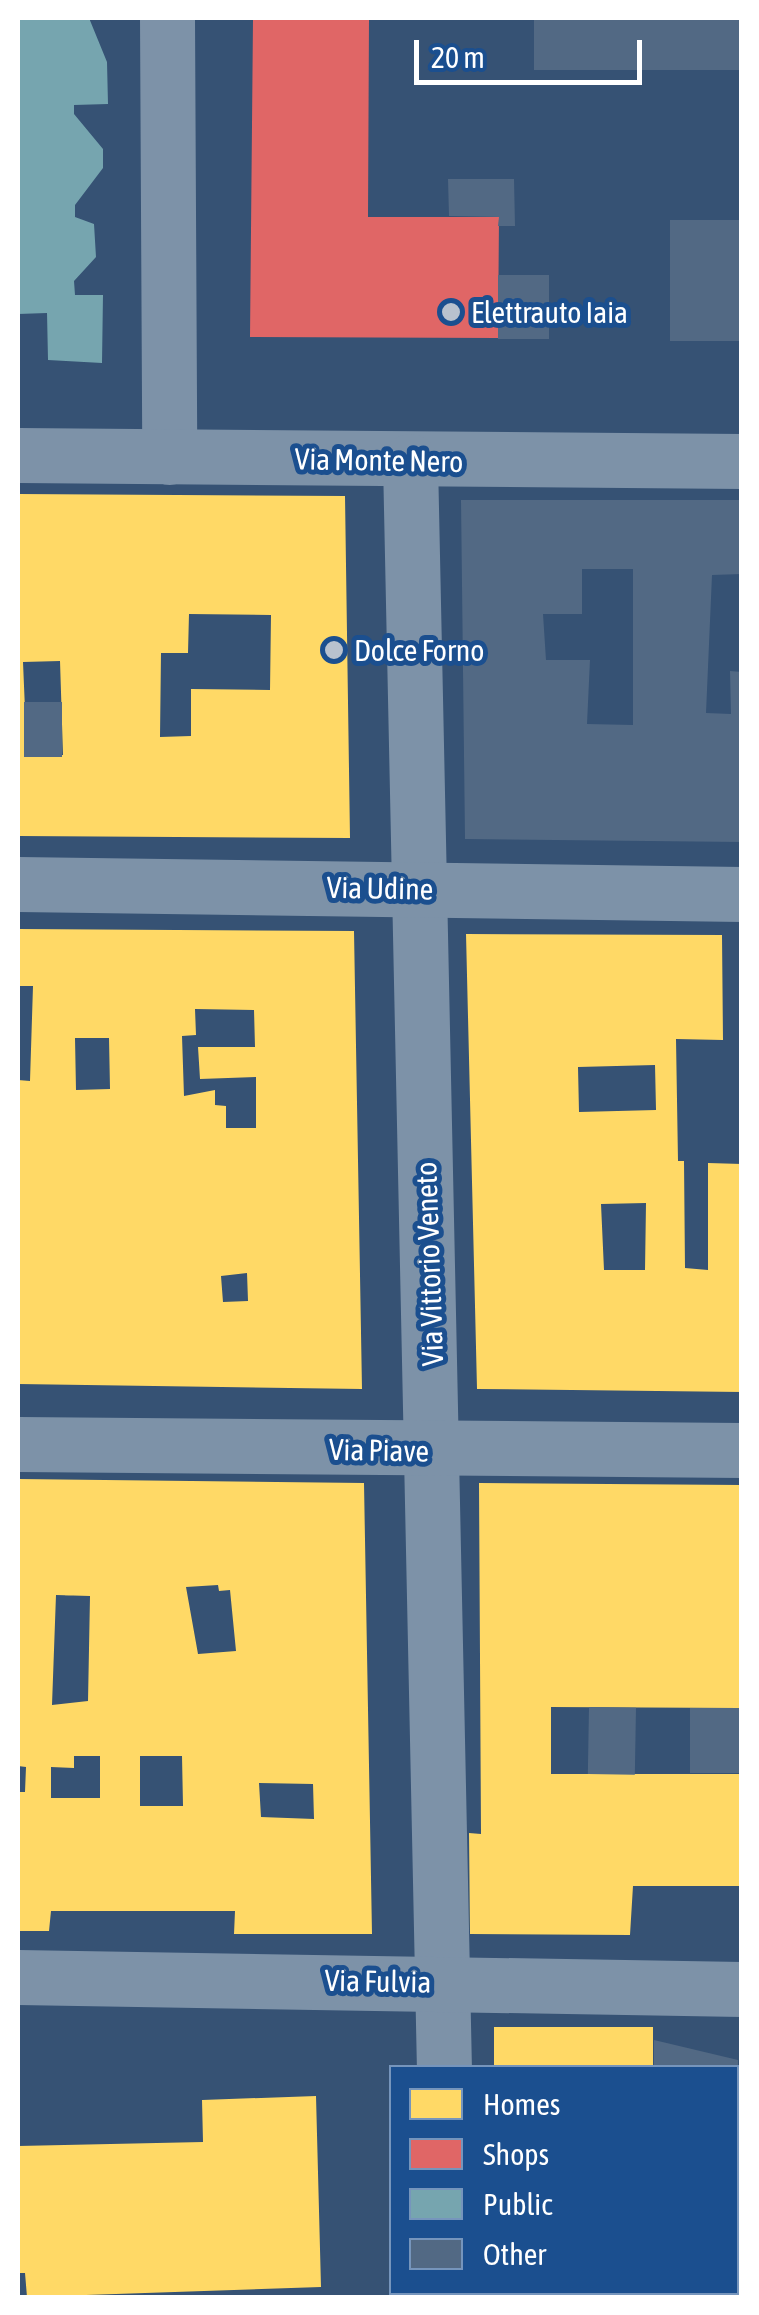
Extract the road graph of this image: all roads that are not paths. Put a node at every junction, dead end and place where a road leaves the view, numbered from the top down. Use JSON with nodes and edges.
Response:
{"nodes":[{"id":1,"x":168,"y":18,"type":"edge"},
{"id":2,"x":18,"y":455,"type":"edge"},
{"id":3,"x":168,"y":457,"type":"junction"},
{"id":4,"x":410,"y":460,"type":"junction"},
{"id":5,"x":742,"y":462,"type":"edge"},
{"id":6,"x":18,"y":884,"type":"edge"},
{"id":7,"x":416,"y":888,"type":"junction"},
{"id":8,"x":742,"y":894,"type":"edge"},
{"id":9,"x":18,"y":1444,"type":"edge"},
{"id":10,"x":742,"y":1450,"type":"edge"},
{"id":11,"x":436,"y":1452,"type":"junction"},
{"id":12,"x":18,"y":1977,"type":"edge"},
{"id":13,"x":442,"y":1981,"type":"junction"},
{"id":14,"x":741,"y":1990,"type":"edge"},
{"id":15,"x":444,"y":2065,"type":"edge"}],
"edges":[{"from":1,"to":3,"type":"street"},
{"from":2,"to":3,"type":"street","name":"Via Monte Nero"},
{"from":3,"to":4,"type":"street","name":"Via Monte Nero"},
{"from":4,"to":5,"type":"street","name":"Via Monte Nero"},
{"from":4,"to":7,"type":"street","name":"Via Vittorio Veneto"},
{"from":6,"to":7,"type":"street","name":"Via Udine"},
{"from":7,"to":8,"type":"street","name":"Via Udine"},
{"from":7,"to":11,"type":"street","name":"Via Vittorio Veneto"},
{"from":9,"to":11,"type":"street","name":"Via Piave"},
{"from":10,"to":11,"type":"street","name":"Via Piave"},
{"from":11,"to":13,"type":"street","name":"Via Vittorio Veneto"},
{"from":12,"to":13,"type":"street","name":"Via Fulvia"},
{"from":13,"to":14,"type":"street","name":"Via Fulvia"},
{"from":13,"to":15,"type":"street","name":"Via Vittorio Veneto"}]}
